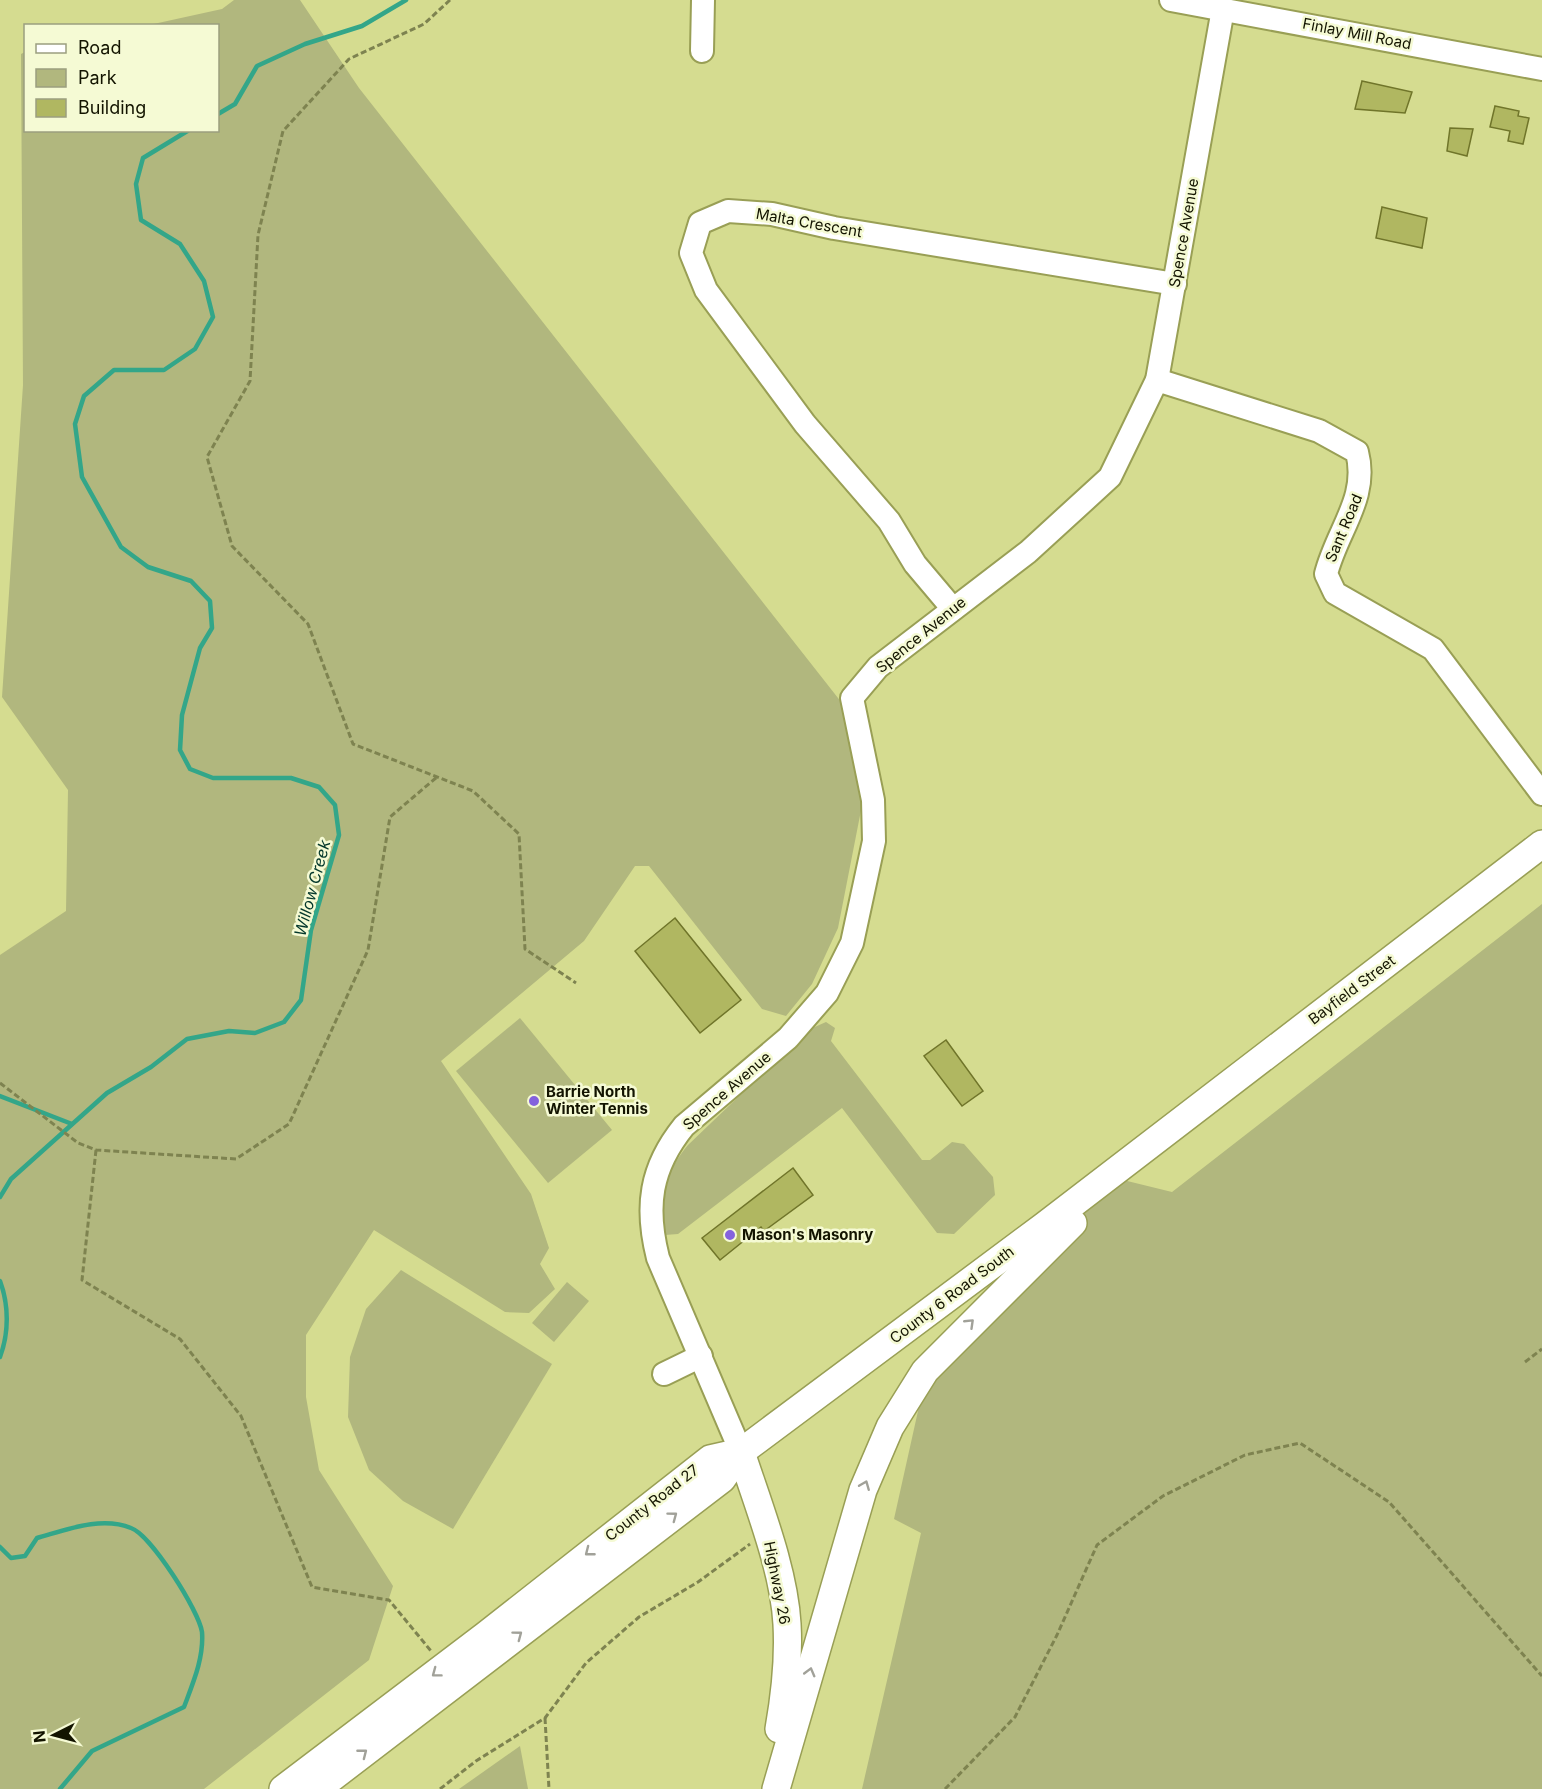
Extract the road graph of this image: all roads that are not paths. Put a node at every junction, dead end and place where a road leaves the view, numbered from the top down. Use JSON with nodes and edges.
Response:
{"nodes":[{"id":1,"x":704,"y":0,"type":"edge"},
{"id":2,"x":1172,"y":0,"type":"edge"},
{"id":3,"x":1223,"y":9,"type":"junction"},
{"id":4,"x":702,"y":51,"type":"dead end"},
{"id":5,"x":1542,"y":69,"type":"edge"},
{"id":6,"x":1175,"y":284,"type":"junction"},
{"id":7,"x":1157,"y":380,"type":"junction"},
{"id":8,"x":953,"y":609,"type":"junction"},
{"id":9,"x":1542,"y":794,"type":"edge"},
{"id":10,"x":1542,"y":844,"type":"edge"},
{"id":11,"x":1162,"y":1135,"type":"junction"},
{"id":12,"x":701,"y":1356,"type":"junction"},
{"id":13,"x":664,"y":1374,"type":"dead end"},
{"id":14,"x":741,"y":1452,"type":"junction"},
{"id":15,"x":283,"y":1789,"type":"edge"},
{"id":16,"x":317,"y":1789,"type":"edge"},
{"id":17,"x":768,"y":1789,"type":"edge"},
{"id":18,"x":776,"y":1789,"type":"edge"}],
"edges":[{"from":1,"to":4,"type":"street"},
{"from":2,"to":3,"type":"street","name":"Finlay Mill Road"},
{"from":3,"to":5,"type":"street","name":"Finlay Mill Road"},
{"from":3,"to":6,"type":"street","name":"Spence Avenue"},
{"from":6,"to":7,"type":"street","name":"Spence Avenue"},
{"from":6,"to":8,"type":"street","name":"Malta Crescent"},
{"from":7,"to":8,"type":"street","name":"Spence Avenue"},
{"from":7,"to":9,"type":"street","name":"Sant Road"},
{"from":8,"to":12,"type":"street","name":"Spence Avenue"},
{"from":10,"to":11,"type":"main road","name":"Bayfield Street"},
{"from":11,"to":14,"type":"main road","name":"County 6 Road South"},
{"from":18,"to":11,"type":"main road","one_way":true},
{"from":12,"to":13,"type":"street"},
{"from":12,"to":14,"type":"street","name":"Spence Avenue"},
{"from":14,"to":15,"type":"main road","name":"County Road 27","one_way":true},
{"from":16,"to":14,"type":"main road","name":"County Road 27","one_way":true},
{"from":14,"to":17,"type":"main road","name":"Highway 26"}]}
